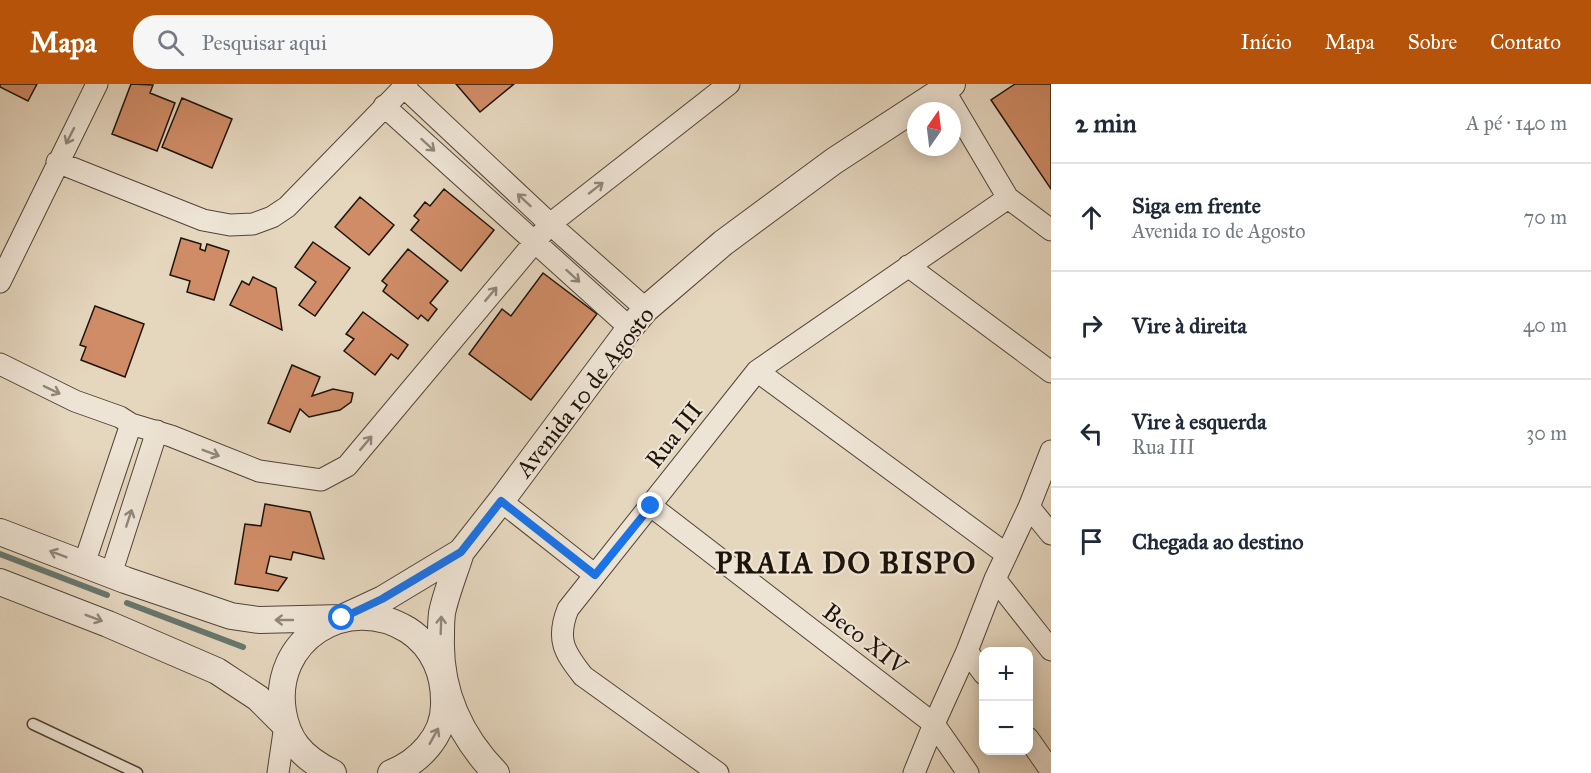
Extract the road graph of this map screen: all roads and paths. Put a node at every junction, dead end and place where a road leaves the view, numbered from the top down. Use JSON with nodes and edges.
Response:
{"nodes":[{"id":1,"x":97,"y":84,"type":"edge"},
{"id":2,"x":729,"y":84,"type":"edge"},
{"id":3,"x":406,"y":86,"type":"edge"},
{"id":4,"x":948,"y":87,"type":"edge"},
{"id":5,"x":384,"y":106,"type":"junction"},
{"id":6,"x":57,"y":162,"type":"junction"},
{"id":7,"x":1008,"y":198,"type":"junction"},
{"id":8,"x":550,"y":224,"type":"junction"},
{"id":9,"x":1051,"y":230,"type":"edge"},
{"id":10,"x":535,"y":241,"type":"junction"},
{"id":11,"x":908,"y":266,"type":"junction"},
{"id":12,"x":0,"y":282,"type":"edge"},
{"id":13,"x":638,"y":318,"type":"junction"},
{"id":14,"x":0,"y":364,"type":"edge"},
{"id":15,"x":757,"y":371,"type":"junction"},
{"id":16,"x":1051,"y":372,"type":"edge"},
{"id":17,"x":131,"y":424,"type":"junction"},
{"id":18,"x":157,"y":431,"type":"junction"},
{"id":19,"x":1051,"y":451,"type":"edge"},
{"id":20,"x":501,"y":501,"type":"junction"},
{"id":21,"x":651,"y":506,"type":"junction"},
{"id":22,"x":1029,"y":507,"type":"junction"},
{"id":23,"x":0,"y":532,"type":"edge"},
{"id":24,"x":1051,"y":534,"type":"edge"},
{"id":25,"x":461,"y":552,"type":"junction"},
{"id":26,"x":1006,"y":554,"type":"junction"},
{"id":27,"x":84,"y":564,"type":"junction"},
{"id":28,"x":111,"y":574,"type":"junction"},
{"id":29,"x":595,"y":575,"type":"junction"},
{"id":30,"x":995,"y":579,"type":"junction"},
{"id":31,"x":0,"y":582,"type":"edge"},
{"id":32,"x":342,"y":618,"type":"junction"},
{"id":33,"x":1051,"y":650,"type":"edge"},
{"id":34,"x":967,"y":651,"type":"junction"},
{"id":35,"x":979,"y":667,"type":"edge"},
{"id":36,"x":444,"y":683,"type":"junction"},
{"id":37,"x":33,"y":724,"type":"dead end"},
{"id":38,"x":934,"y":724,"type":"junction"},
{"id":39,"x":285,"y":725,"type":"junction"},
{"id":40,"x":1033,"y":744,"type":"edge"},
{"id":41,"x":1051,"y":771,"type":"edge"},
{"id":42,"x":136,"y":773,"type":"edge"},
{"id":43,"x":278,"y":773,"type":"edge"},
{"id":44,"x":333,"y":773,"type":"edge"},
{"id":45,"x":391,"y":773,"type":"edge"},
{"id":46,"x":496,"y":773,"type":"edge"},
{"id":47,"x":718,"y":773,"type":"edge"},
{"id":48,"x":914,"y":773,"type":"edge"},
{"id":49,"x":968,"y":773,"type":"edge"}],
"edges":[{"from":1,"to":6,"type":"street","one_way":true},
{"from":8,"to":2,"type":"street","one_way":true},
{"from":3,"to":5,"type":"street"},
{"from":8,"to":3,"type":"street","one_way":true},
{"from":4,"to":7,"type":"street"},
{"from":4,"to":13,"type":"street","name":"Avenida 10 de Agosto"},
{"from":5,"to":6,"type":"street"},
{"from":5,"to":10,"type":"street","one_way":true},
{"from":6,"to":12,"type":"street"},
{"from":7,"to":9,"type":"street"},
{"from":7,"to":11,"type":"street","name":"Rua III"},
{"from":8,"to":10,"type":"street"},
{"from":8,"to":13,"type":"street"},
{"from":10,"to":13,"type":"street","one_way":true},
{"from":18,"to":10,"type":"street","one_way":true},
{"from":11,"to":15,"type":"street","name":"Rua III"},
{"from":11,"to":16,"type":"street"},
{"from":13,"to":20,"type":"street","name":"Avenida 10 de Agosto"},
{"from":14,"to":17,"type":"street","one_way":true},
{"from":15,"to":21,"type":"street","name":"Rua III"},
{"from":15,"to":26,"type":"street"},
{"from":17,"to":18,"type":"street"},
{"from":17,"to":27,"type":"street"},
{"from":28,"to":18,"type":"street","one_way":true},
{"from":19,"to":22,"type":"street"},
{"from":20,"to":25,"type":"street","name":"Avenida 10 de Agosto"},
{"from":20,"to":29,"type":"street"},
{"from":21,"to":29,"type":"street","name":"Rua III"},
{"from":21,"to":38,"type":"street","name":"Beco XIV"},
{"from":22,"to":24,"type":"street"},
{"from":22,"to":26,"type":"street"},
{"from":27,"to":23,"type":"street","one_way":true},
{"from":25,"to":32,"type":"street","name":"Avenida 10 de Agosto"},
{"from":36,"to":25,"type":"street","one_way":true},
{"from":26,"to":30,"type":"street"},
{"from":27,"to":28,"type":"street"},
{"from":32,"to":28,"type":"street","one_way":true},
{"from":29,"to":47,"type":"street","name":"Rua III"},
{"from":30,"to":33,"type":"street"},
{"from":30,"to":34,"type":"street"},
{"from":31,"to":39,"type":"street","one_way":true},
{"from":32,"to":36,"type":"street"},
{"from":32,"to":39,"type":"street","name":"Avenida 10 de Agosto"},
{"from":34,"to":35,"type":"street"},
{"from":34,"to":38,"type":"street"},
{"from":45,"to":36,"type":"street","one_way":true},
{"from":36,"to":46,"type":"street"},
{"from":37,"to":42,"type":"lane"},
{"from":38,"to":48,"type":"street"},
{"from":38,"to":49,"type":"street","name":"Beco XIV"},
{"from":39,"to":43,"type":"street"},
{"from":39,"to":44,"type":"street"},
{"from":40,"to":41,"type":"street"}]}
